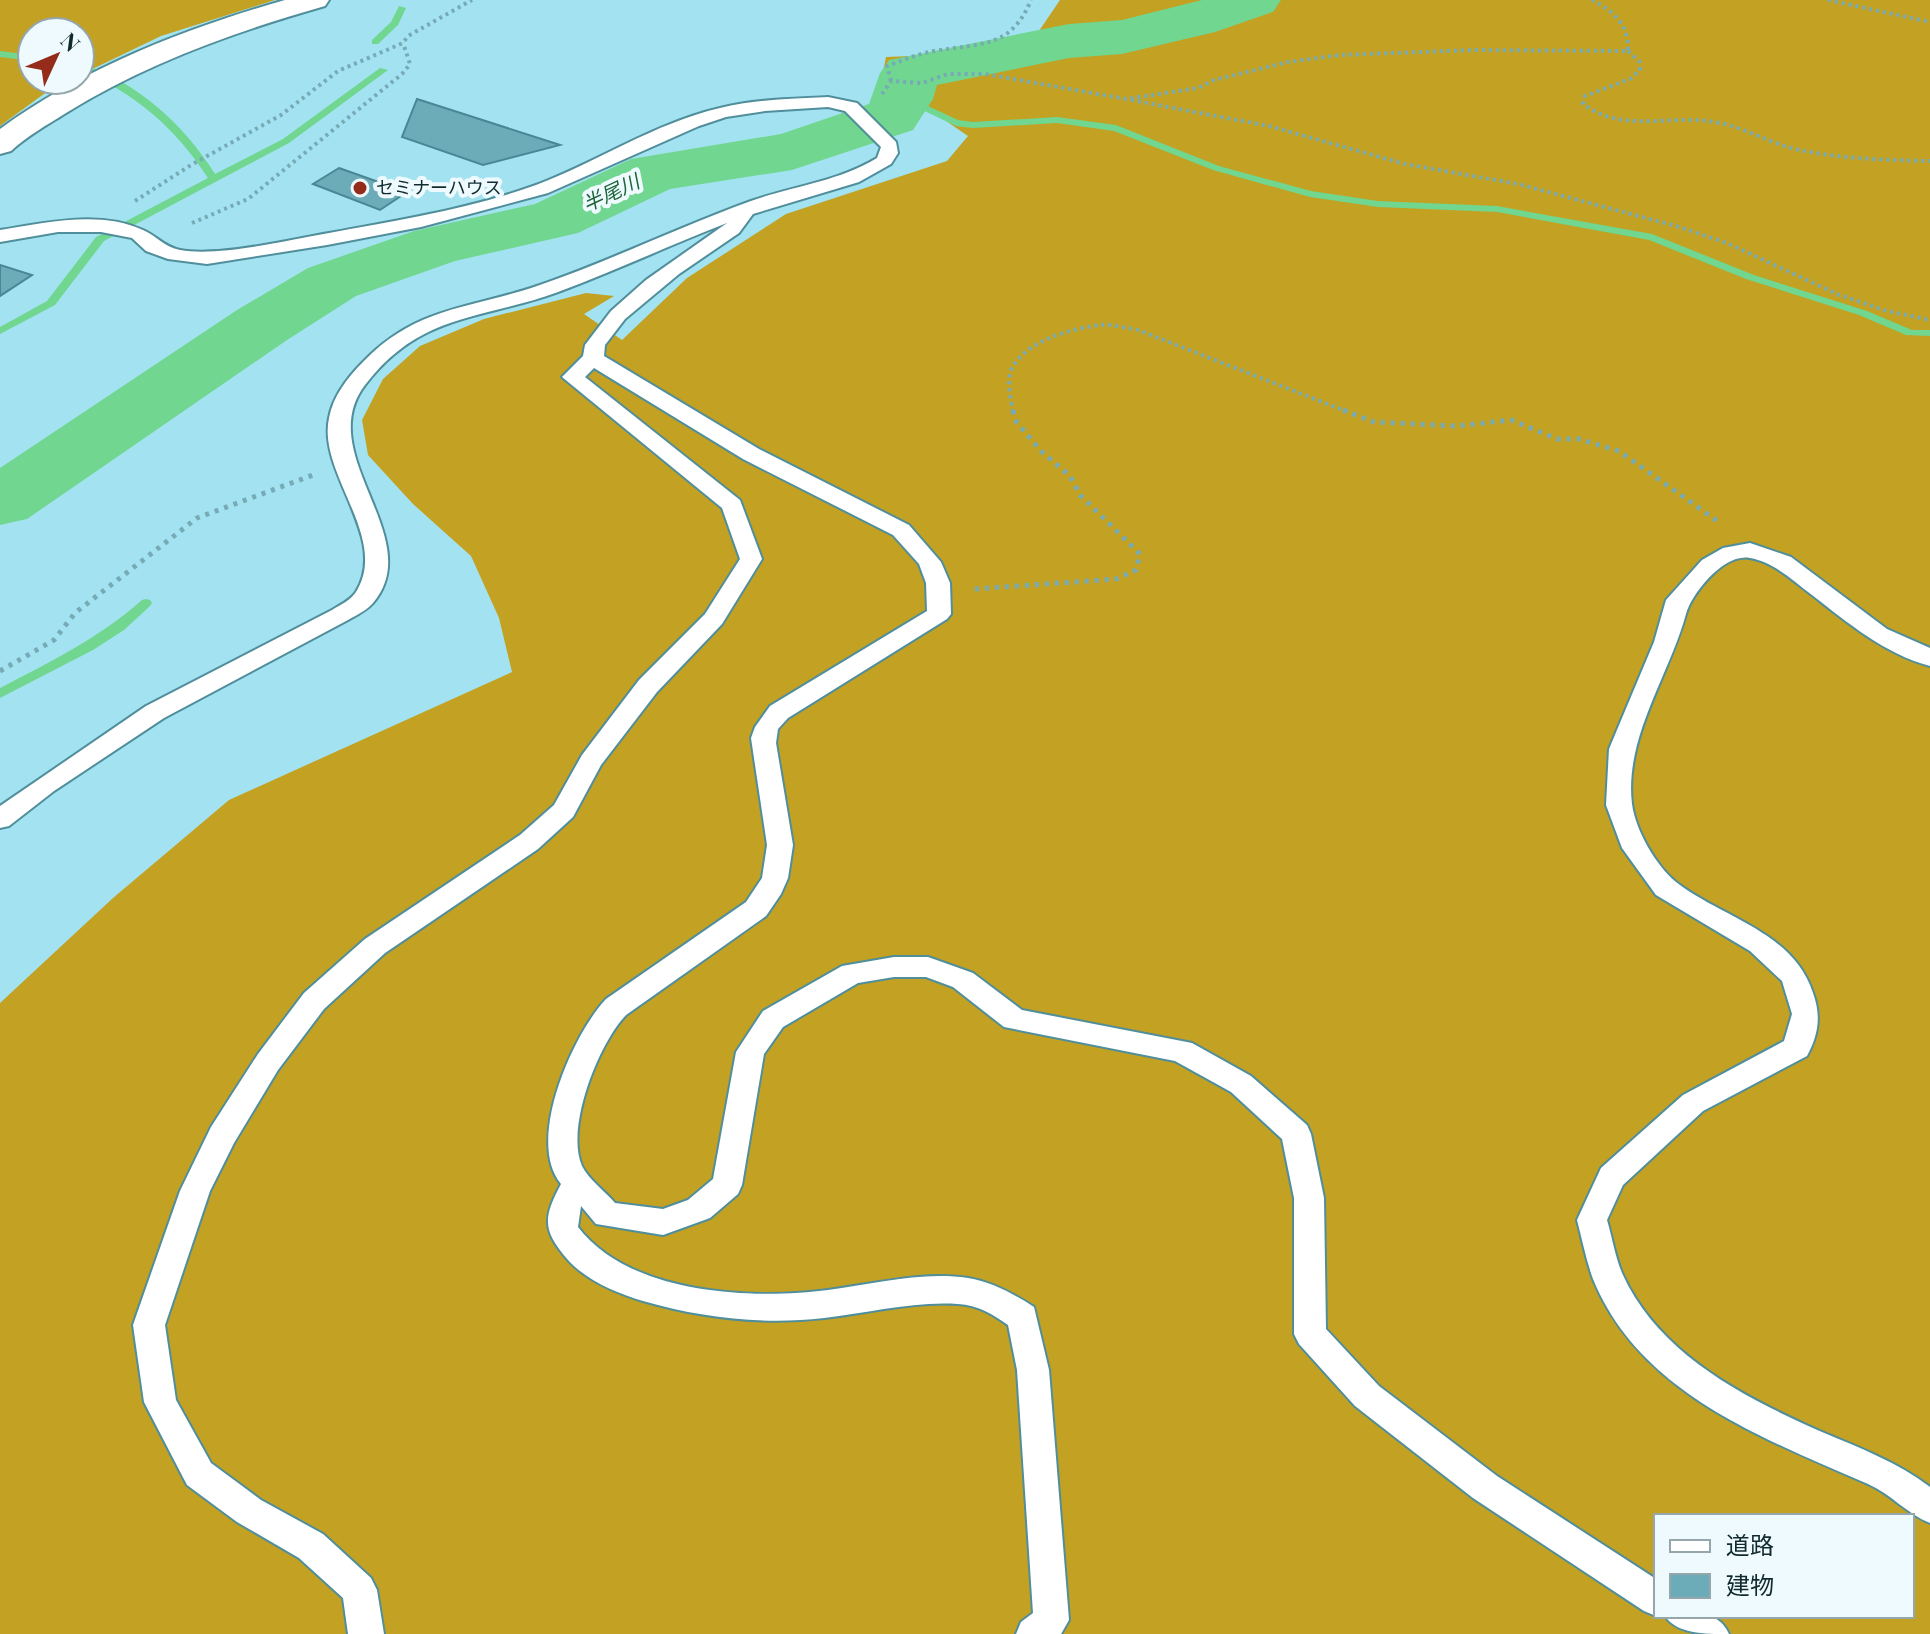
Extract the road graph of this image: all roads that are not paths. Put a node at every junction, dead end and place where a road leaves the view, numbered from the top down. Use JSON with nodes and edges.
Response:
{"nodes":[{"id":1,"x":315,"y":0,"type":"edge"},
{"id":2,"x":0,"y":145,"type":"edge"},
{"id":3,"x":745,"y":210,"type":"junction"},
{"id":4,"x":0,"y":236,"type":"edge"},
{"id":5,"x":593,"y":358,"type":"junction"},
{"id":6,"x":1930,"y":658,"type":"edge"},
{"id":7,"x":0,"y":819,"type":"edge"},
{"id":8,"x":577,"y":1183,"type":"junction"},
{"id":9,"x":1930,"y":1507,"type":"edge"},
{"id":10,"x":1654,"y":1598,"type":"edge"},
{"id":11,"x":1686,"y":1618,"type":"edge"},
{"id":12,"x":366,"y":1634,"type":"edge"},
{"id":13,"x":1034,"y":1634,"type":"edge"},
{"id":14,"x":1711,"y":1634,"type":"edge"}],
"edges":[{"from":1,"to":2,"type":"street"},
{"from":3,"to":4,"type":"lane"},
{"from":3,"to":5,"type":"lane"},
{"from":3,"to":7,"type":"lane"},
{"from":5,"to":8,"type":"lane"},
{"from":5,"to":12,"type":"lane"},
{"from":6,"to":9,"type":"lane"},
{"from":8,"to":10,"type":"lane"},
{"from":8,"to":13,"type":"lane"},
{"from":11,"to":14,"type":"lane"}]}
